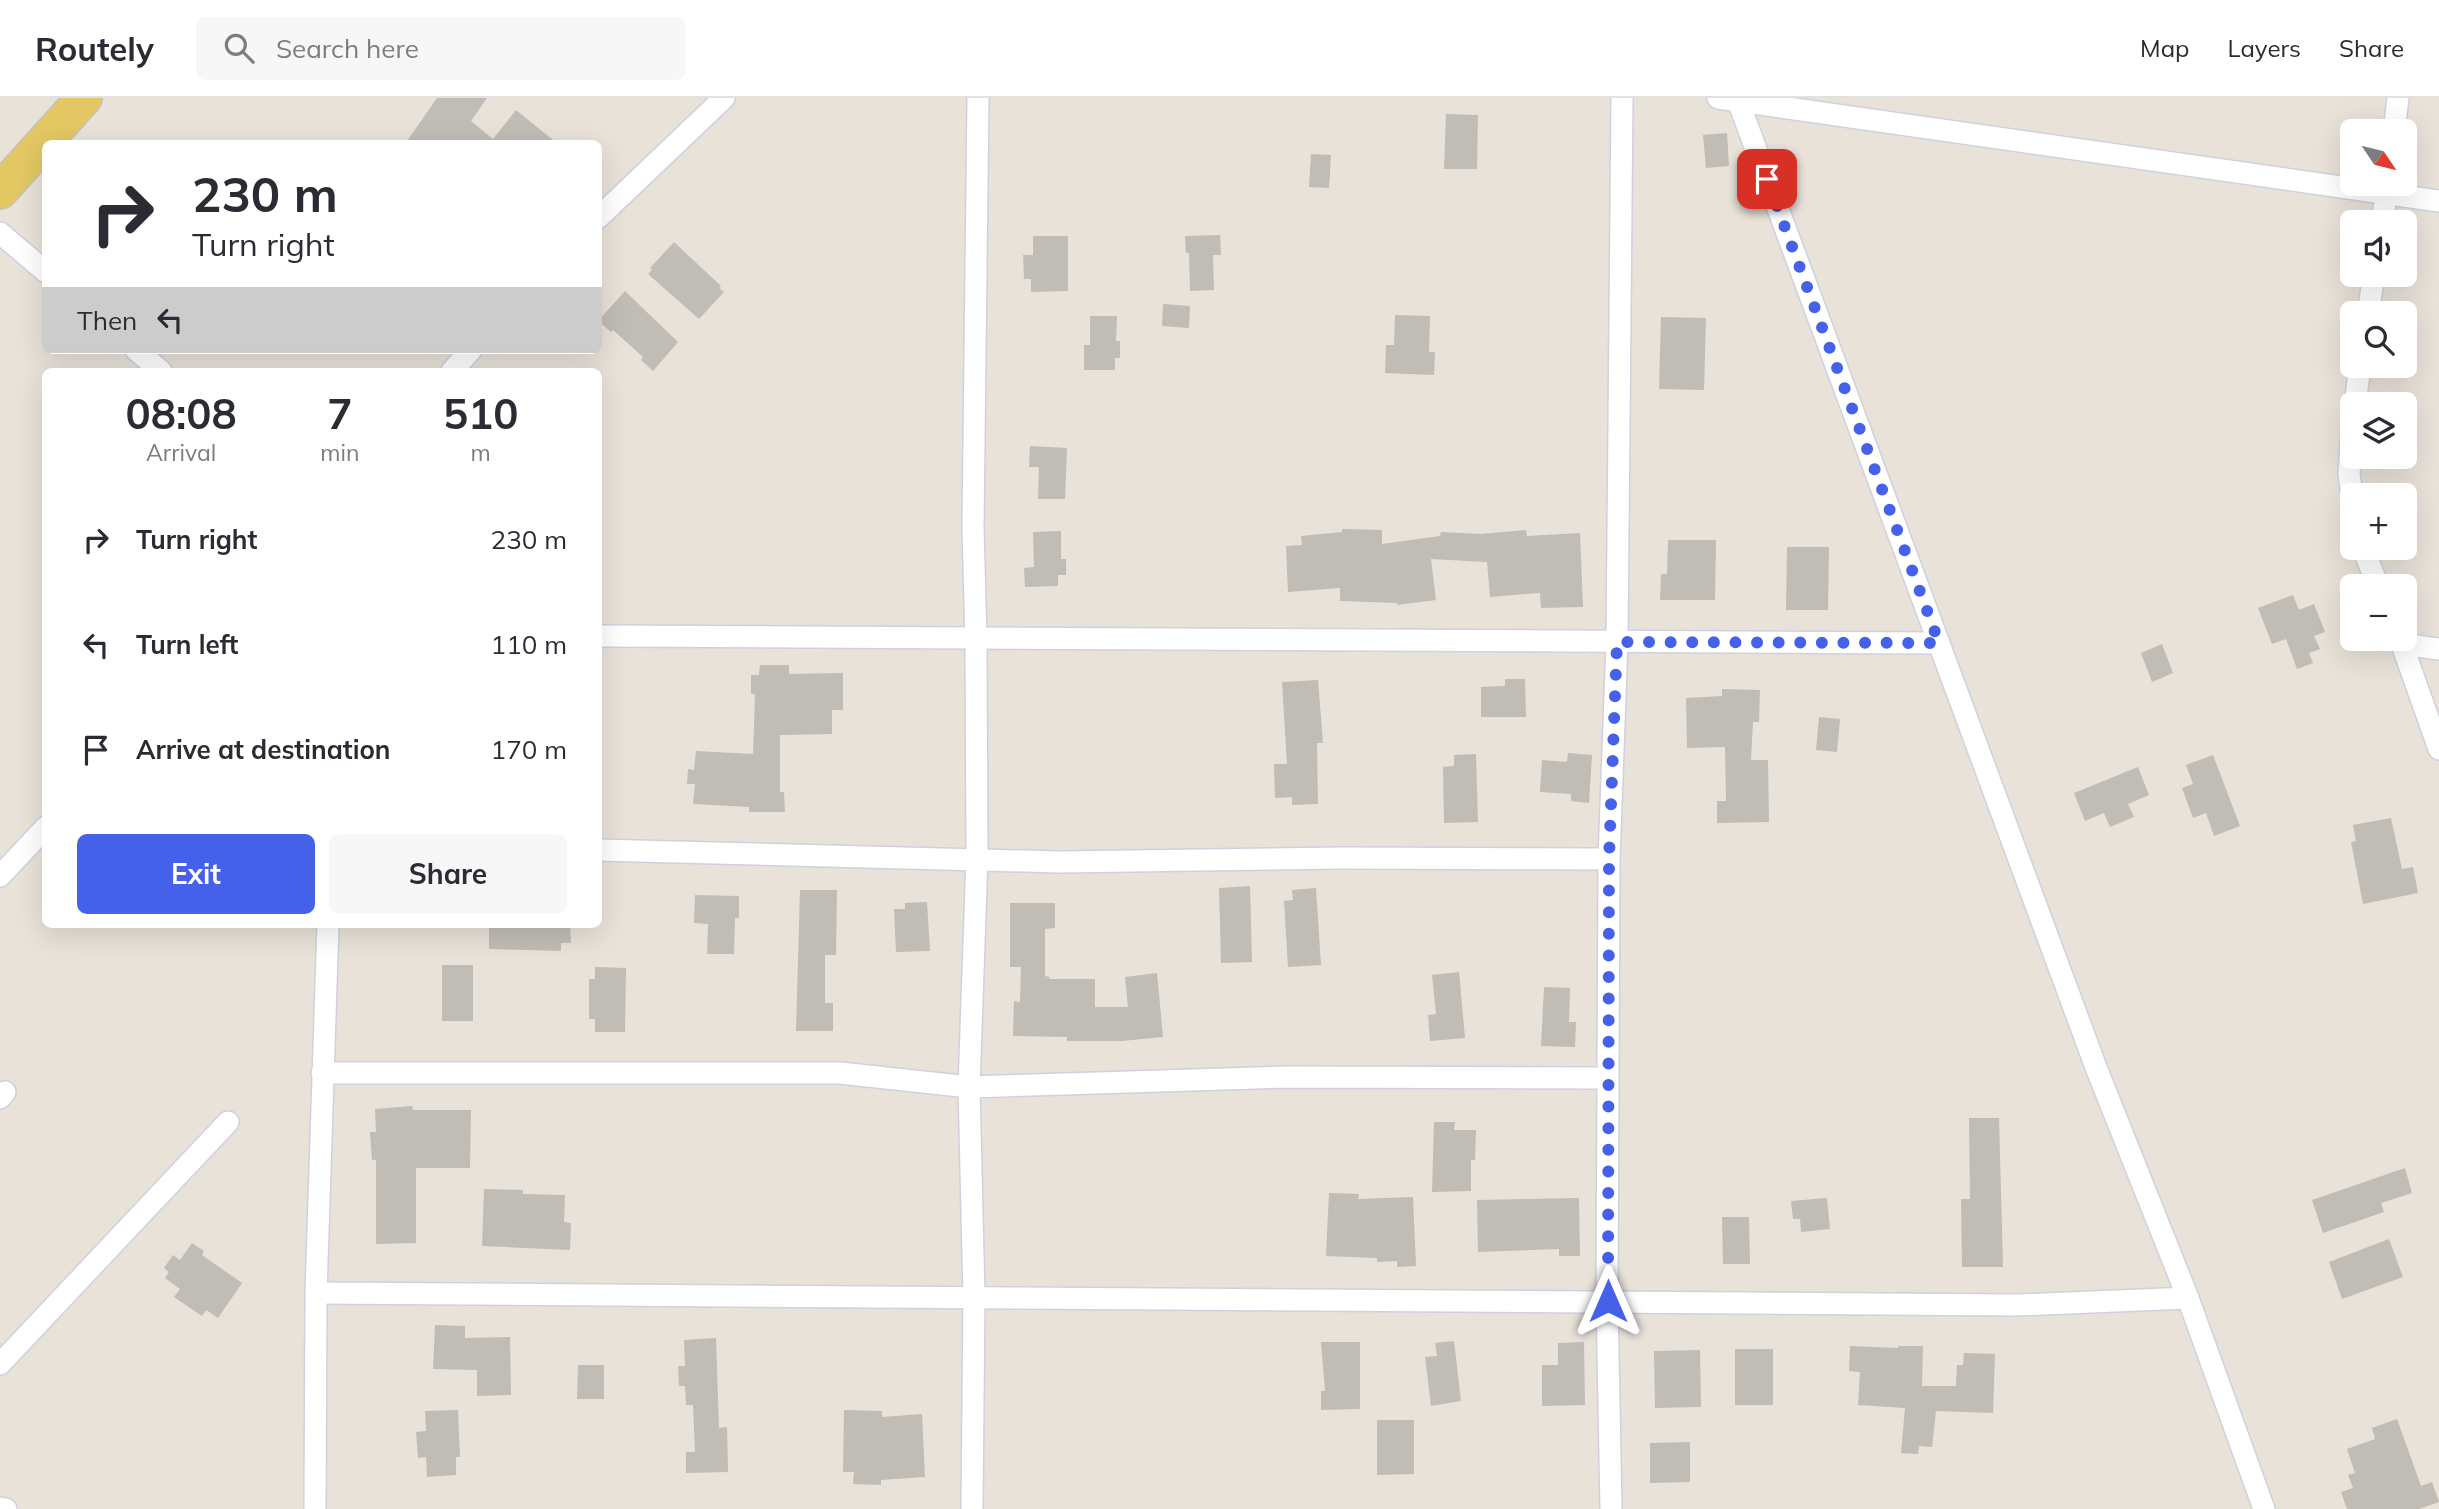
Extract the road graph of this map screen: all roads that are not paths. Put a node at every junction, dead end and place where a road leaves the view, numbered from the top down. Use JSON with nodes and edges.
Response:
{"nodes":[{"id":1,"x":84,"y":98,"type":"edge"},
{"id":2,"x":724,"y":98,"type":"edge"},
{"id":3,"x":978,"y":98,"type":"edge"},
{"id":4,"x":1622,"y":98,"type":"edge"},
{"id":5,"x":2398,"y":98,"type":"edge"},
{"id":6,"x":1731,"y":99,"type":"edge"},
{"id":7,"x":2395,"y":119,"type":"edge"},
{"id":8,"x":46,"y":140,"type":"edge"},
{"id":9,"x":42,"y":144,"type":"edge"},
{"id":10,"x":2340,"y":183,"type":"edge"},
{"id":11,"x":0,"y":191,"type":"edge"},
{"id":12,"x":2417,"y":196,"type":"edge"},
{"id":13,"x":2439,"y":201,"type":"edge"},
{"id":14,"x":602,"y":214,"type":"edge"},
{"id":15,"x":0,"y":233,"type":"edge"},
{"id":16,"x":42,"y":269,"type":"edge"},
{"id":17,"x":141,"y":354,"type":"edge"},
{"id":18,"x":467,"y":354,"type":"edge"},
{"id":19,"x":157,"y":368,"type":"edge"},
{"id":20,"x":455,"y":368,"type":"edge"},
{"id":21,"x":602,"y":636,"type":"edge"},
{"id":22,"x":976,"y":639,"type":"junction"},
{"id":23,"x":1617,"y":642,"type":"junction"},
{"id":24,"x":1939,"y":643,"type":"junction"},
{"id":25,"x":2417,"y":644,"type":"edge"},
{"id":26,"x":2439,"y":649,"type":"edge"},
{"id":27,"x":2405,"y":651,"type":"edge"},
{"id":28,"x":2439,"y":749,"type":"edge"},
{"id":29,"x":42,"y":831,"type":"edge"},
{"id":30,"x":602,"y":850,"type":"edge"},
{"id":31,"x":977,"y":858,"type":"junction"},
{"id":32,"x":1609,"y":859,"type":"junction"},
{"id":33,"x":0,"y":876,"type":"edge"},
{"id":34,"x":328,"y":928,"type":"edge"},
{"id":35,"x":323,"y":1073,"type":"junction"},
{"id":36,"x":1608,"y":1078,"type":"junction"},
{"id":37,"x":969,"y":1087,"type":"junction"},
{"id":38,"x":228,"y":1122,"type":"dead end"},
{"id":39,"x":316,"y":1293,"type":"junction"},
{"id":40,"x":974,"y":1296,"type":"junction"},
{"id":41,"x":2188,"y":1298,"type":"junction"},
{"id":42,"x":1608,"y":1301,"type":"junction"},
{"id":43,"x":0,"y":1364,"type":"edge"},
{"id":44,"x":0,"y":1508,"type":"edge"},
{"id":45,"x":6,"y":1509,"type":"edge"},
{"id":46,"x":315,"y":1509,"type":"edge"},
{"id":47,"x":972,"y":1509,"type":"edge"},
{"id":48,"x":1611,"y":1509,"type":"edge"},
{"id":49,"x":2264,"y":1509,"type":"edge"}],
"edges":[{"from":1,"to":8,"type":"main road"},
{"from":2,"to":14,"type":"street"},
{"from":3,"to":22,"type":"street"},
{"from":4,"to":23,"type":"street"},
{"from":5,"to":7,"type":"street"},
{"from":6,"to":10,"type":"street"},
{"from":6,"to":24,"type":"street"},
{"from":9,"to":11,"type":"main road"},
{"from":12,"to":13,"type":"street"},
{"from":15,"to":16,"type":"street"},
{"from":17,"to":19,"type":"street"},
{"from":18,"to":20,"type":"street"},
{"from":21,"to":22,"type":"street"},
{"from":22,"to":23,"type":"street"},
{"from":22,"to":31,"type":"street"},
{"from":23,"to":24,"type":"street"},
{"from":23,"to":32,"type":"street"},
{"from":24,"to":41,"type":"street"},
{"from":25,"to":26,"type":"street"},
{"from":27,"to":28,"type":"street"},
{"from":29,"to":33,"type":"street"},
{"from":30,"to":31,"type":"street"},
{"from":31,"to":32,"type":"street"},
{"from":31,"to":37,"type":"street"},
{"from":32,"to":36,"type":"street"},
{"from":34,"to":35,"type":"street"},
{"from":35,"to":37,"type":"street"},
{"from":35,"to":39,"type":"street"},
{"from":36,"to":37,"type":"street"},
{"from":36,"to":42,"type":"street"},
{"from":37,"to":40,"type":"street"},
{"from":38,"to":43,"type":"street"},
{"from":39,"to":40,"type":"street"},
{"from":39,"to":46,"type":"street"},
{"from":40,"to":42,"type":"street"},
{"from":40,"to":47,"type":"street"},
{"from":41,"to":42,"type":"street"},
{"from":41,"to":49,"type":"street"},
{"from":42,"to":48,"type":"street"},
{"from":44,"to":45,"type":"street"}]}
